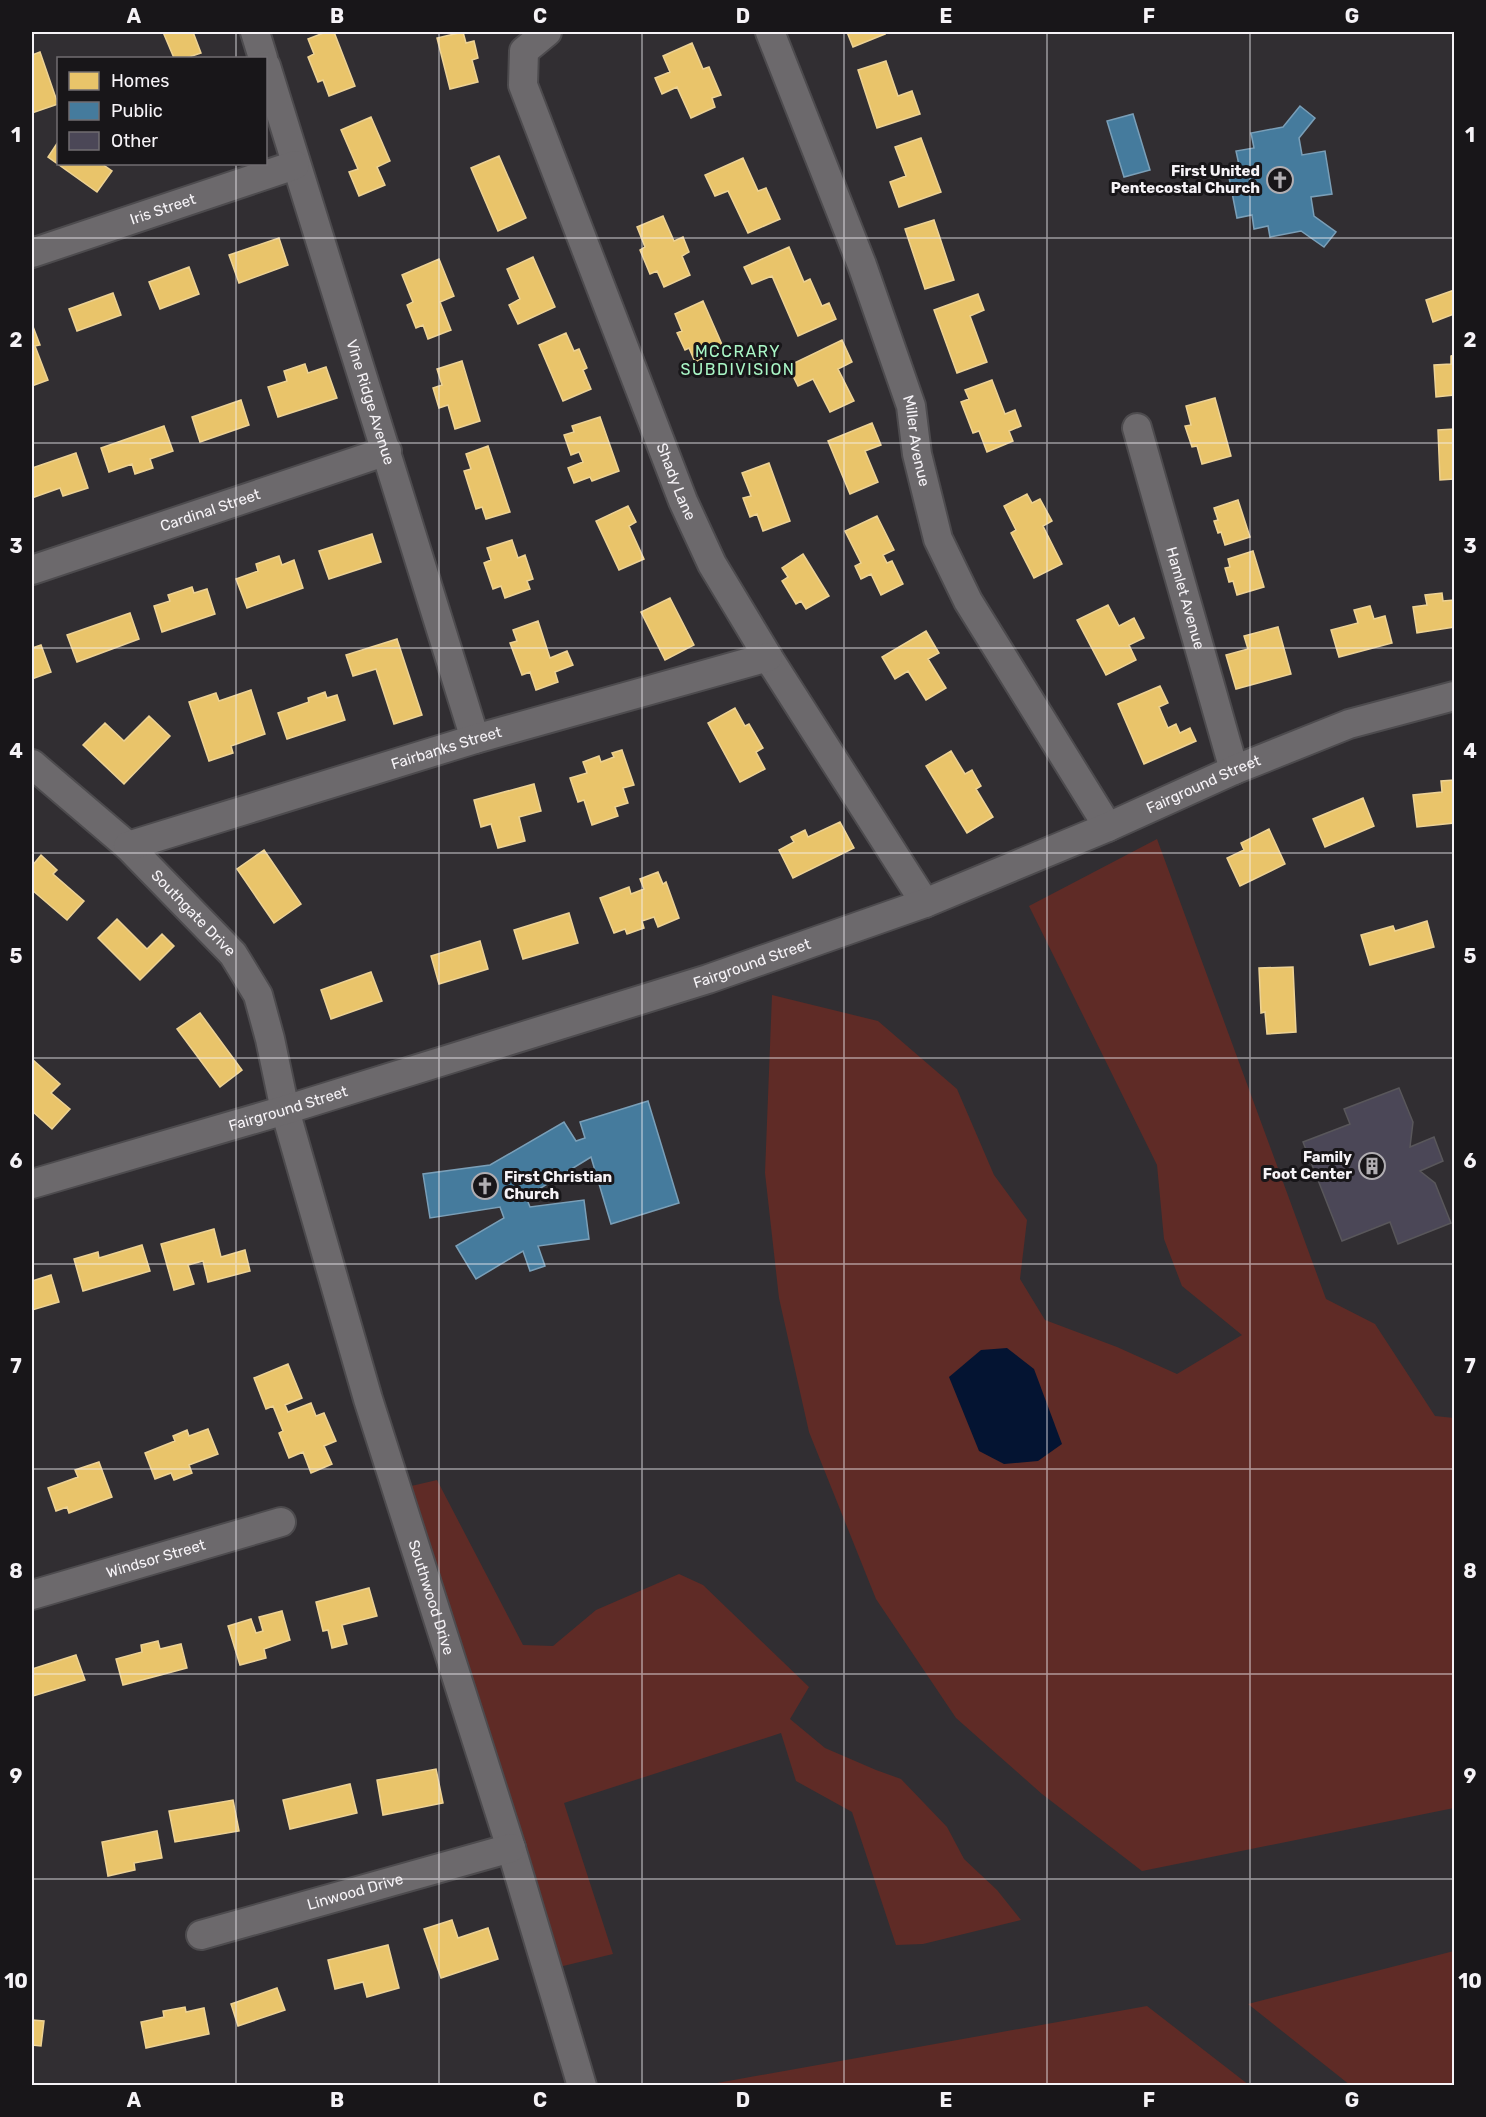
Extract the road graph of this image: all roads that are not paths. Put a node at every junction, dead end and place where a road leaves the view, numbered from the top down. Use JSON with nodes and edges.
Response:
{"nodes":[{"id":1,"x":255,"y":32,"type":"edge"},
{"id":2,"x":547,"y":32,"type":"edge"},
{"id":3,"x":770,"y":32,"type":"edge"},
{"id":4,"x":263,"y":57,"type":"edge"},
{"id":5,"x":267,"y":69,"type":"edge"},
{"id":6,"x":295,"y":165,"type":"junction"},
{"id":7,"x":32,"y":253,"type":"edge"},
{"id":8,"x":1137,"y":428,"type":"dead end"},
{"id":9,"x":387,"y":451,"type":"junction"},
{"id":10,"x":32,"y":570,"type":"edge"},
{"id":11,"x":768,"y":657,"type":"junction"},
{"id":12,"x":1455,"y":696,"type":"edge"},
{"id":13,"x":475,"y":739,"type":"junction"},
{"id":14,"x":32,"y":764,"type":"edge"},
{"id":15,"x":1234,"y":770,"type":"junction"},
{"id":16,"x":1108,"y":827,"type":"junction"},
{"id":17,"x":128,"y":846,"type":"junction"},
{"id":18,"x":925,"y":903,"type":"junction"},
{"id":19,"x":285,"y":1110,"type":"junction"},
{"id":20,"x":32,"y":1184,"type":"edge"},
{"id":21,"x":281,"y":1522,"type":"dead end"},
{"id":22,"x":32,"y":1595,"type":"edge"},
{"id":23,"x":511,"y":1848,"type":"junction"},
{"id":24,"x":201,"y":1935,"type":"dead end"},
{"id":25,"x":582,"y":2085,"type":"edge"}],
"edges":[{"from":1,"to":4,"type":"street"},
{"from":2,"to":11,"type":"street","name":"Shady Lane"},
{"from":3,"to":16,"type":"street","name":"Miller Avenue"},
{"from":5,"to":6,"type":"street","name":"Vine Ridge Avenue"},
{"from":6,"to":7,"type":"street","name":"Iris Street"},
{"from":6,"to":9,"type":"street","name":"Vine Ridge Avenue"},
{"from":8,"to":15,"type":"street","name":"Hamlet Avenue"},
{"from":9,"to":10,"type":"street","name":"Cardinal Street"},
{"from":9,"to":13,"type":"street","name":"Vine Ridge Avenue"},
{"from":11,"to":13,"type":"street","name":"Fairbanks Street"},
{"from":11,"to":18,"type":"street","name":"Shady Lane"},
{"from":12,"to":15,"type":"street","name":"Fairground Street"},
{"from":13,"to":17,"type":"street","name":"Fairbanks Street"},
{"from":14,"to":17,"type":"street","name":"Southgate Drive"},
{"from":15,"to":16,"type":"street","name":"Fairground Street"},
{"from":16,"to":18,"type":"street","name":"Fairground Street"},
{"from":17,"to":19,"type":"street","name":"Southgate Drive"},
{"from":18,"to":19,"type":"street","name":"Fairground Street"},
{"from":19,"to":20,"type":"street","name":"Fairground Street"},
{"from":19,"to":23,"type":"street","name":"Southwood Drive"},
{"from":21,"to":22,"type":"street","name":"Windsor Street"},
{"from":23,"to":24,"type":"street","name":"Linwood Drive"},
{"from":23,"to":25,"type":"street","name":"Southwood Drive"}]}
